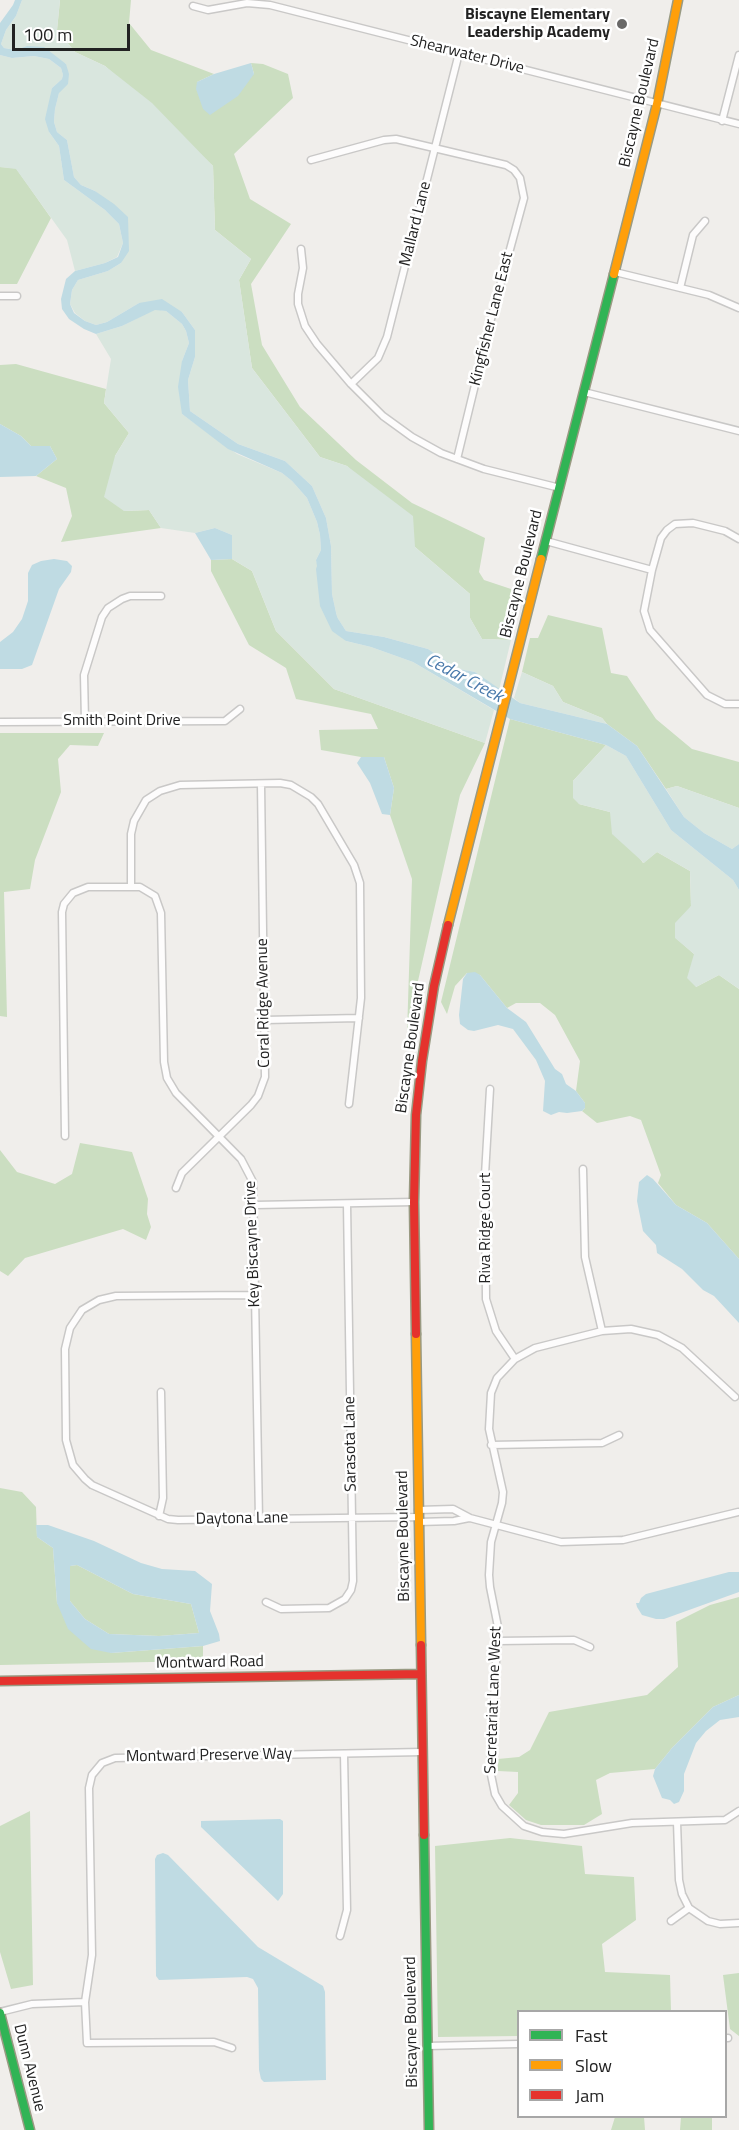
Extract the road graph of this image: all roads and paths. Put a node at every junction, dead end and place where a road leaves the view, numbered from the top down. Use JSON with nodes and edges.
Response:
{"nodes":[{"id":1,"x":678,"y":0,"type":"edge"},
{"id":2,"x":193,"y":6,"type":"dead end"},
{"id":3,"x":459,"y":53,"type":"junction"},
{"id":4,"x":739,"y":55,"type":"edge"},
{"id":5,"x":657,"y":104,"type":"junction"},
{"id":6,"x":722,"y":121,"type":"junction"},
{"id":7,"x":739,"y":124,"type":"edge"},
{"id":8,"x":435,"y":148,"type":"junction"},
{"id":9,"x":311,"y":160,"type":"dead end"},
{"id":10,"x":705,"y":221,"type":"dead end"},
{"id":11,"x":301,"y":249,"type":"dead end"},
{"id":12,"x":615,"y":272,"type":"junction"},
{"id":13,"x":680,"y":288,"type":"junction"},
{"id":14,"x":0,"y":296,"type":"edge"},
{"id":15,"x":17,"y":296,"type":"dead end"},
{"id":16,"x":739,"y":308,"type":"edge"},
{"id":17,"x":351,"y":384,"type":"junction"},
{"id":18,"x":584,"y":392,"type":"junction"},
{"id":19,"x":739,"y":431,"type":"edge"},
{"id":20,"x":457,"y":459,"type":"junction"},
{"id":21,"x":560,"y":488,"type":"junction"},
{"id":22,"x":739,"y":539,"type":"edge"},
{"id":23,"x":546,"y":541,"type":"junction"},
{"id":24,"x":652,"y":570,"type":"junction"},
{"id":25,"x":161,"y":596,"type":"dead end"},
{"id":26,"x":739,"y":704,"type":"edge"},
{"id":27,"x":240,"y":710,"type":"dead end"},
{"id":28,"x":0,"y":722,"type":"edge"},
{"id":29,"x":85,"y":722,"type":"junction"},
{"id":30,"x":261,"y":784,"type":"junction"},
{"id":31,"x":131,"y":886,"type":"junction"},
{"id":32,"x":359,"y":1018,"type":"junction"},
{"id":33,"x":265,"y":1020,"type":"junction"},
{"id":34,"x":490,"y":1089,"type":"dead end"},
{"id":35,"x":349,"y":1104,"type":"dead end"},
{"id":36,"x":65,"y":1136,"type":"dead end"},
{"id":37,"x":219,"y":1136,"type":"junction"},
{"id":38,"x":583,"y":1169,"type":"dead end"},
{"id":39,"x":176,"y":1188,"type":"dead end"},
{"id":40,"x":414,"y":1202,"type":"junction"},
{"id":41,"x":347,"y":1204,"type":"junction"},
{"id":42,"x":255,"y":1205,"type":"junction"},
{"id":43,"x":255,"y":1295,"type":"junction"},
{"id":44,"x":602,"y":1331,"type":"junction"},
{"id":45,"x":515,"y":1359,"type":"junction"},
{"id":46,"x":162,"y":1392,"type":"dead end"},
{"id":47,"x":735,"y":1397,"type":"dead end"},
{"id":48,"x":619,"y":1435,"type":"dead end"},
{"id":49,"x":491,"y":1445,"type":"junction"},
{"id":50,"x":738,"y":1512,"type":"edge"},
{"id":51,"x":159,"y":1516,"type":"junction"},
{"id":52,"x":418,"y":1516,"type":"junction"},
{"id":53,"x":352,"y":1518,"type":"junction"},
{"id":54,"x":470,"y":1518,"type":"junction"},
{"id":55,"x":259,"y":1519,"type":"junction"},
{"id":56,"x":495,"y":1524,"type":"junction"},
{"id":57,"x":266,"y":1602,"type":"dead end"},
{"id":58,"x":498,"y":1641,"type":"junction"},
{"id":59,"x":590,"y":1647,"type":"dead end"},
{"id":60,"x":421,"y":1674,"type":"junction"},
{"id":61,"x":0,"y":1681,"type":"edge"},
{"id":62,"x":422,"y":1752,"type":"junction"},
{"id":63,"x":344,"y":1754,"type":"junction"},
{"id":64,"x":739,"y":1811,"type":"edge"},
{"id":65,"x":676,"y":1822,"type":"junction"},
{"id":66,"x":689,"y":1908,"type":"junction"},
{"id":67,"x":671,"y":1921,"type":"dead end"},
{"id":68,"x":739,"y":1923,"type":"edge"},
{"id":69,"x":340,"y":1936,"type":"dead end"},
{"id":70,"x":85,"y":2002,"type":"junction"},
{"id":71,"x":0,"y":2012,"type":"edge"},
{"id":72,"x":517,"y":2044,"type":"edge"},
{"id":73,"x":427,"y":2046,"type":"junction"},
{"id":74,"x":232,"y":2048,"type":"dead end"},
{"id":75,"x":30,"y":2130,"type":"edge"},
{"id":76,"x":429,"y":2130,"type":"edge"}],
"edges":[{"from":1,"to":5,"type":"street","name":"Biscayne Boulevard"},
{"from":2,"to":3,"type":"street","name":"Shearwater Drive"},
{"from":3,"to":5,"type":"street","name":"Shearwater Drive"},
{"from":3,"to":8,"type":"street","name":"Mallard Lane"},
{"from":4,"to":6,"type":"street"},
{"from":5,"to":6,"type":"street","name":"Shearwater Drive"},
{"from":5,"to":12,"type":"street","name":"Biscayne Boulevard"},
{"from":6,"to":7,"type":"street","name":"Shearwater Drive"},
{"from":8,"to":9,"type":"street"},
{"from":8,"to":17,"type":"street","name":"Mallard Lane"},
{"from":8,"to":20,"type":"street","name":"Kingfisher Lane East"},
{"from":10,"to":13,"type":"street"},
{"from":11,"to":17,"type":"street"},
{"from":12,"to":13,"type":"street"},
{"from":12,"to":18,"type":"street","name":"Biscayne Boulevard"},
{"from":13,"to":16,"type":"street"},
{"from":14,"to":15,"type":"street"},
{"from":17,"to":20,"type":"street"},
{"from":18,"to":19,"type":"street"},
{"from":18,"to":21,"type":"street","name":"Biscayne Boulevard"},
{"from":20,"to":21,"type":"street"},
{"from":21,"to":23,"type":"street","name":"Biscayne Boulevard"},
{"from":22,"to":24,"type":"street"},
{"from":23,"to":24,"type":"street"},
{"from":23,"to":40,"type":"street","name":"Biscayne Boulevard"},
{"from":24,"to":26,"type":"street"},
{"from":25,"to":29,"type":"street"},
{"from":27,"to":29,"type":"street","name":"Smith Point Drive"},
{"from":28,"to":29,"type":"street","name":"Smith Point Drive"},
{"from":30,"to":31,"type":"street"},
{"from":30,"to":32,"type":"street"},
{"from":30,"to":33,"type":"street","name":"Coral Ridge Avenue"},
{"from":31,"to":36,"type":"street"},
{"from":31,"to":37,"type":"street","name":"Key Biscayne Drive"},
{"from":32,"to":33,"type":"street"},
{"from":32,"to":35,"type":"street"},
{"from":33,"to":37,"type":"street","name":"Coral Ridge Avenue"},
{"from":34,"to":45,"type":"street","name":"Riva Ridge Court"},
{"from":37,"to":39,"type":"street","name":"Coral Ridge Avenue"},
{"from":37,"to":42,"type":"street","name":"Key Biscayne Drive"},
{"from":38,"to":44,"type":"street"},
{"from":40,"to":41,"type":"street"},
{"from":40,"to":52,"type":"street","name":"Biscayne Boulevard"},
{"from":41,"to":42,"type":"street"},
{"from":41,"to":53,"type":"street","name":"Sarasota Lane"},
{"from":42,"to":43,"type":"street","name":"Key Biscayne Drive"},
{"from":43,"to":51,"type":"street","name":"Daytona Lane"},
{"from":43,"to":55,"type":"street","name":"Key Biscayne Drive"},
{"from":44,"to":45,"type":"street"},
{"from":44,"to":47,"type":"street"},
{"from":45,"to":49,"type":"street","name":"Secretariat Lane West"},
{"from":46,"to":51,"type":"street"},
{"from":48,"to":49,"type":"street"},
{"from":49,"to":56,"type":"street","name":"Secretariat Lane West"},
{"from":50,"to":56,"type":"street","name":"Daytona Lane"},
{"from":51,"to":55,"type":"street","name":"Daytona Lane"},
{"from":52,"to":53,"type":"street","name":"Daytona Lane"},
{"from":52,"to":54,"type":"street"},
{"from":52,"to":54,"type":"street","name":"Daytona Lane"},
{"from":52,"to":60,"type":"street","name":"Biscayne Boulevard"},
{"from":53,"to":55,"type":"street","name":"Daytona Lane"},
{"from":53,"to":57,"type":"street","name":"Sarasota Lane"},
{"from":54,"to":56,"type":"street","name":"Daytona Lane"},
{"from":56,"to":58,"type":"street","name":"Secretariat Lane West"},
{"from":58,"to":59,"type":"street"},
{"from":58,"to":65,"type":"street","name":"Secretariat Lane West"},
{"from":60,"to":61,"type":"street","name":"Montward Road"},
{"from":60,"to":62,"type":"street","name":"Biscayne Boulevard"},
{"from":62,"to":63,"type":"street","name":"Montward Preserve Way"},
{"from":62,"to":73,"type":"street","name":"Biscayne Boulevard"},
{"from":63,"to":69,"type":"street"},
{"from":63,"to":70,"type":"street","name":"Montward Preserve Way"},
{"from":64,"to":65,"type":"street"},
{"from":65,"to":66,"type":"street"},
{"from":66,"to":67,"type":"street"},
{"from":66,"to":68,"type":"street"},
{"from":70,"to":71,"type":"street"},
{"from":70,"to":74,"type":"street","name":"Montward Preserve Way"},
{"from":71,"to":75,"type":"street","name":"Dunn Avenue"},
{"from":72,"to":73,"type":"street"},
{"from":73,"to":76,"type":"street","name":"Biscayne Boulevard"}]}
